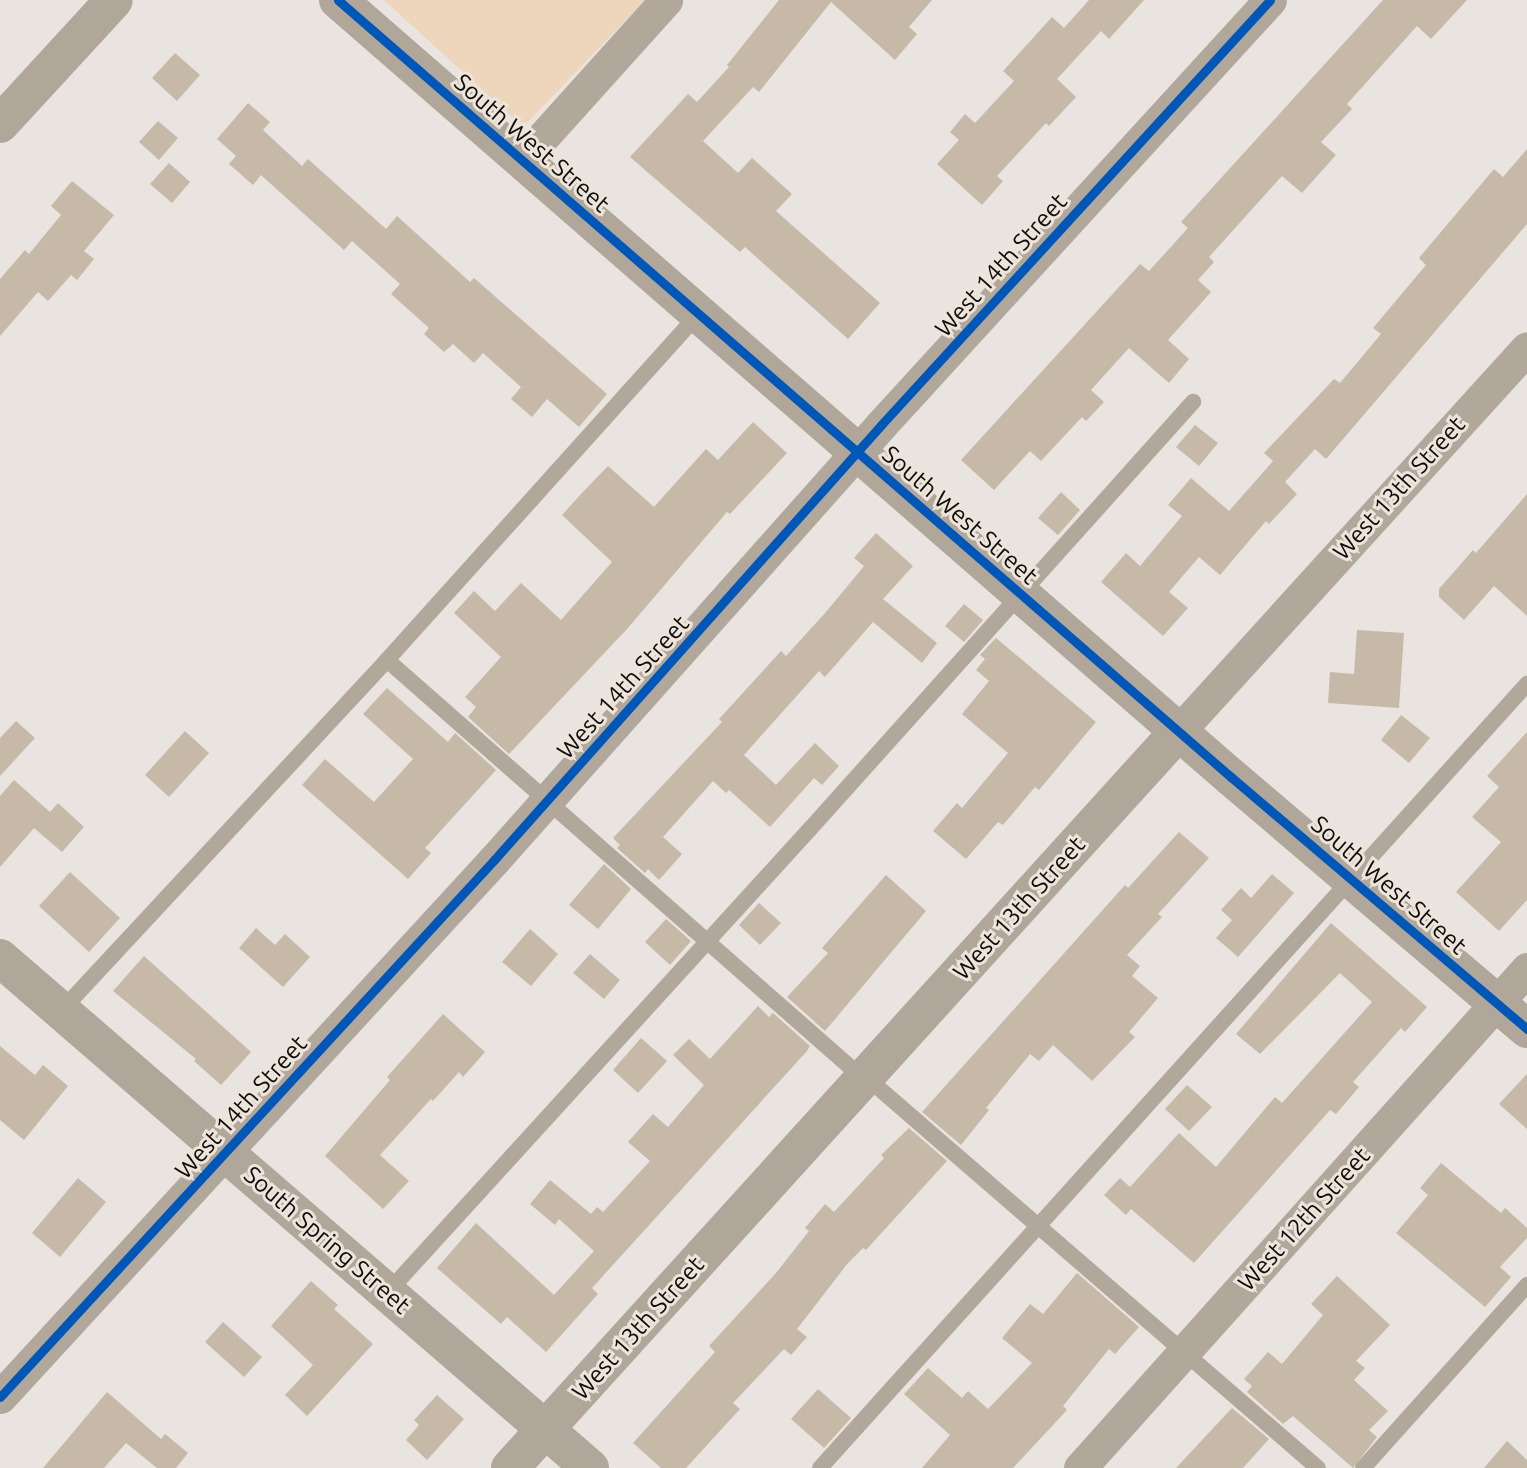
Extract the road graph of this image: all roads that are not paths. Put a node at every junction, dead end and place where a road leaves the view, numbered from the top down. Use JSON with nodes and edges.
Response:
{"nodes":[{"id":1,"x":114,"y":0,"type":"edge"},
{"id":2,"x":338,"y":0,"type":"edge"},
{"id":3,"x":666,"y":0,"type":"edge"},
{"id":4,"x":1270,"y":0,"type":"edge"},
{"id":5,"x":0,"y":124,"type":"edge"},
{"id":6,"x":523,"y":159,"type":"junction"},
{"id":7,"x":699,"y":314,"type":"junction"},
{"id":8,"x":1527,"y":348,"type":"edge"},
{"id":9,"x":1193,"y":401,"type":"dead end"},
{"id":10,"x":859,"y":451,"type":"junction"},
{"id":11,"x":1021,"y":593,"type":"junction"},
{"id":12,"x":387,"y":660,"type":"junction"},
{"id":13,"x":1527,"y":684,"type":"edge"},
{"id":14,"x":1179,"y":730,"type":"junction"},
{"id":15,"x":546,"y":802,"type":"junction"},
{"id":16,"x":1351,"y":878,"type":"junction"},
{"id":17,"x":708,"y":941,"type":"junction"},
{"id":18,"x":0,"y":958,"type":"edge"},
{"id":19,"x":1527,"y":969,"type":"edge"},
{"id":20,"x":1497,"y":1002,"type":"junction"},
{"id":21,"x":61,"y":1011,"type":"junction"},
{"id":22,"x":1527,"y":1029,"type":"edge"},
{"id":23,"x":865,"y":1078,"type":"junction"},
{"id":24,"x":226,"y":1152,"type":"junction"},
{"id":25,"x":1037,"y":1226,"type":"junction"},
{"id":26,"x":1527,"y":1284,"type":"edge"},
{"id":27,"x":387,"y":1293,"type":"junction"},
{"id":28,"x":1184,"y":1353,"type":"junction"},
{"id":29,"x":0,"y":1397,"type":"edge"},
{"id":30,"x":545,"y":1429,"type":"junction"},
{"id":31,"x":510,"y":1468,"type":"edge"},
{"id":32,"x":590,"y":1468,"type":"edge"},
{"id":33,"x":820,"y":1468,"type":"edge"},
{"id":34,"x":1080,"y":1468,"type":"edge"},
{"id":35,"x":1318,"y":1468,"type":"edge"},
{"id":36,"x":1363,"y":1468,"type":"edge"}],
"edges":[{"from":1,"to":5,"type":"street"},
{"from":2,"to":6,"type":"street","name":"South West Street"},
{"from":3,"to":6,"type":"street"},
{"from":4,"to":10,"type":"street","name":"West 14th Street"},
{"from":6,"to":7,"type":"street","name":"South West Street"},
{"from":7,"to":10,"type":"street","name":"South West Street"},
{"from":7,"to":12,"type":"lane"},
{"from":8,"to":14,"type":"street","name":"West 13th Street"},
{"from":9,"to":11,"type":"lane"},
{"from":10,"to":11,"type":"street","name":"South West Street"},
{"from":10,"to":15,"type":"street","name":"West 14th Street"},
{"from":11,"to":14,"type":"street","name":"South West Street"},
{"from":11,"to":17,"type":"lane"},
{"from":12,"to":15,"type":"lane"},
{"from":12,"to":21,"type":"lane"},
{"from":13,"to":16,"type":"lane"},
{"from":14,"to":16,"type":"street","name":"South West Street"},
{"from":14,"to":23,"type":"street","name":"West 13th Street"},
{"from":15,"to":17,"type":"lane"},
{"from":15,"to":24,"type":"street","name":"West 14th Street"},
{"from":16,"to":20,"type":"street","name":"South West Street"},
{"from":16,"to":25,"type":"lane"},
{"from":17,"to":23,"type":"lane"},
{"from":17,"to":27,"type":"lane"},
{"from":18,"to":21,"type":"street","name":"South Spring Street"},
{"from":19,"to":20,"type":"street","name":"West 12th Street"},
{"from":20,"to":22,"type":"street","name":"South West Street"},
{"from":20,"to":28,"type":"street","name":"West 12th Street"},
{"from":21,"to":24,"type":"street","name":"South Spring Street"},
{"from":23,"to":25,"type":"lane"},
{"from":23,"to":30,"type":"street","name":"West 13th Street"},
{"from":24,"to":27,"type":"street","name":"South Spring Street"},
{"from":24,"to":29,"type":"street","name":"West 14th Street"},
{"from":25,"to":28,"type":"lane"},
{"from":25,"to":33,"type":"lane"},
{"from":26,"to":36,"type":"lane"},
{"from":27,"to":30,"type":"street","name":"South Spring Street"},
{"from":28,"to":34,"type":"street","name":"West 12th Street"},
{"from":28,"to":35,"type":"lane"},
{"from":30,"to":31,"type":"street","name":"West 13th Street"},
{"from":30,"to":32,"type":"street","name":"South Spring Street"}]}
